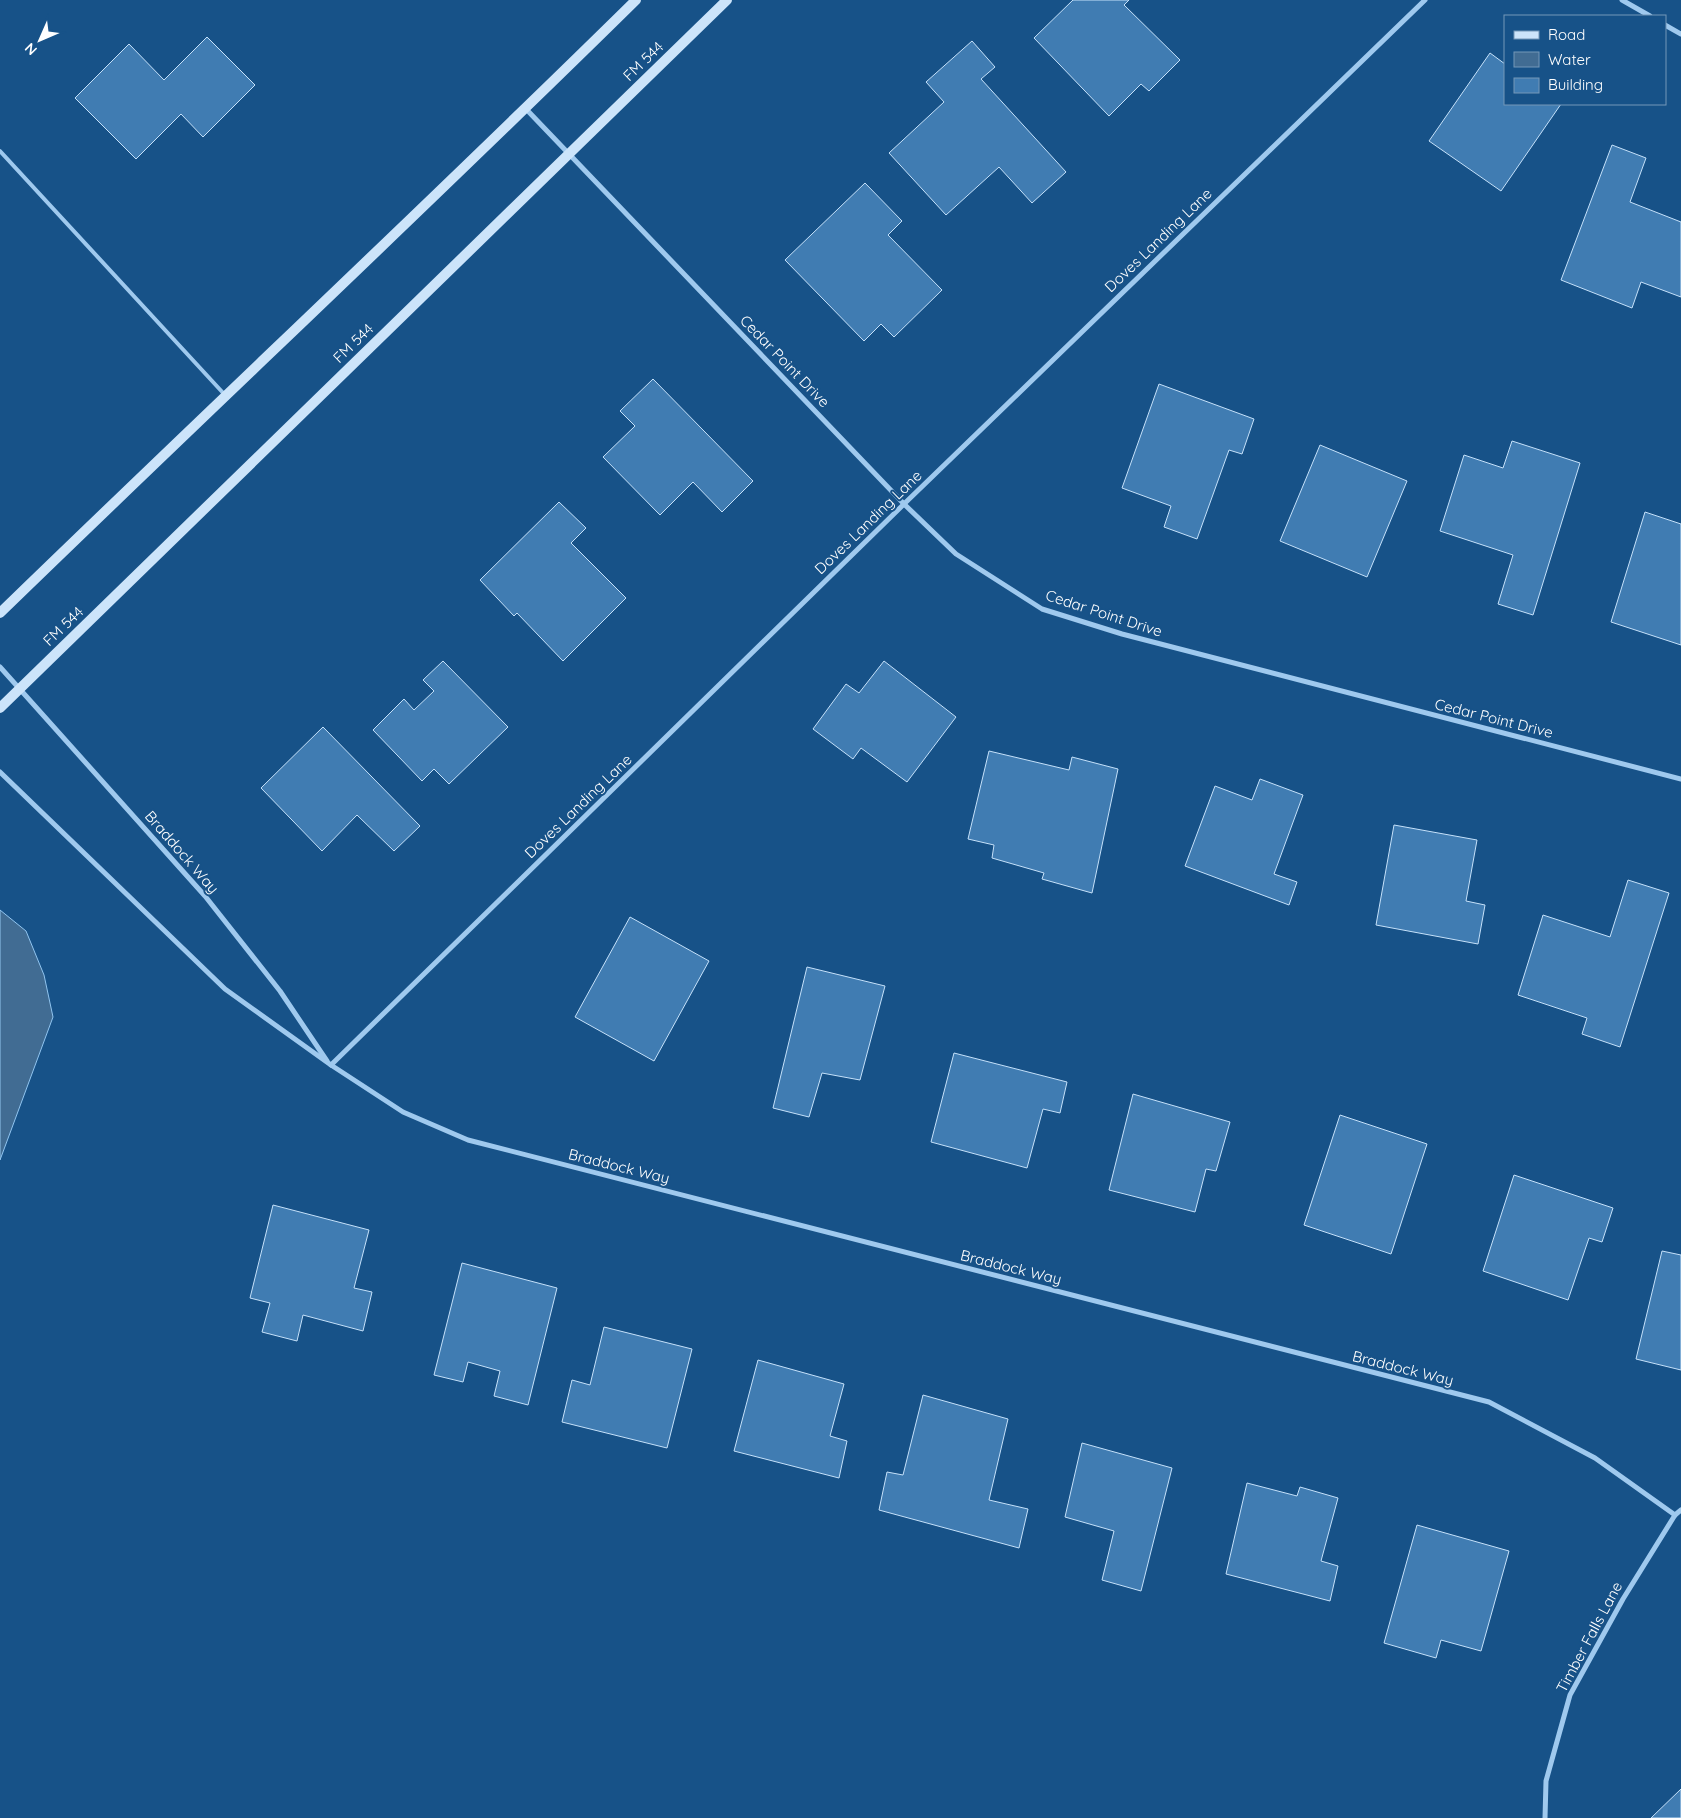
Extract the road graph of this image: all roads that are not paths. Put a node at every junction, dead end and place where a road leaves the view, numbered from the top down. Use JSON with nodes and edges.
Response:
{"nodes":[{"id":1,"x":636,"y":0,"type":"edge"},
{"id":2,"x":727,"y":0,"type":"edge"},
{"id":3,"x":1425,"y":0,"type":"edge"},
{"id":4,"x":1622,"y":0,"type":"edge"},
{"id":5,"x":1648,"y":15,"type":"edge"},
{"id":6,"x":1666,"y":26,"type":"edge"},
{"id":7,"x":1681,"y":34,"type":"edge"},
{"id":8,"x":526,"y":109,"type":"junction"},
{"id":9,"x":0,"y":151,"type":"edge"},
{"id":10,"x":569,"y":153,"type":"junction"},
{"id":11,"x":225,"y":395,"type":"junction"},
{"id":12,"x":904,"y":504,"type":"junction"},
{"id":13,"x":0,"y":613,"type":"edge"},
{"id":14,"x":0,"y":667,"type":"edge"},
{"id":15,"x":20,"y":689,"type":"junction"},
{"id":16,"x":0,"y":708,"type":"edge"},
{"id":17,"x":0,"y":772,"type":"edge"},
{"id":18,"x":1681,"y":779,"type":"edge"},
{"id":19,"x":330,"y":1065,"type":"junction"},
{"id":20,"x":1681,"y":1510,"type":"edge"},
{"id":21,"x":1675,"y":1515,"type":"junction"},
{"id":22,"x":1545,"y":1818,"type":"edge"}],
"edges":[{"from":1,"to":8,"type":"main road"},
{"from":2,"to":10,"type":"main road","name":"FM 544"},
{"from":3,"to":12,"type":"street","name":"Doves Landing Lane"},
{"from":4,"to":5,"type":"street"},
{"from":6,"to":7,"type":"street"},
{"from":8,"to":10,"type":"street","name":"Cedar Point Drive"},
{"from":8,"to":11,"type":"main road"},
{"from":9,"to":11,"type":"lane"},
{"from":10,"to":12,"type":"street","name":"Cedar Point Drive"},
{"from":10,"to":15,"type":"main road","name":"FM 544"},
{"from":11,"to":13,"type":"main road"},
{"from":12,"to":18,"type":"street","name":"Cedar Point Drive"},
{"from":12,"to":19,"type":"street","name":"Doves Landing Lane"},
{"from":14,"to":15,"type":"street","name":"Braddock Way"},
{"from":15,"to":16,"type":"main road","name":"FM 544"},
{"from":15,"to":19,"type":"street","name":"Braddock Way"},
{"from":17,"to":19,"type":"street","name":"Braddock Way"},
{"from":19,"to":21,"type":"street","name":"Braddock Way"},
{"from":20,"to":21,"type":"street","name":"Timber Falls Lane"},
{"from":21,"to":22,"type":"street","name":"Timber Falls Lane"}]}
